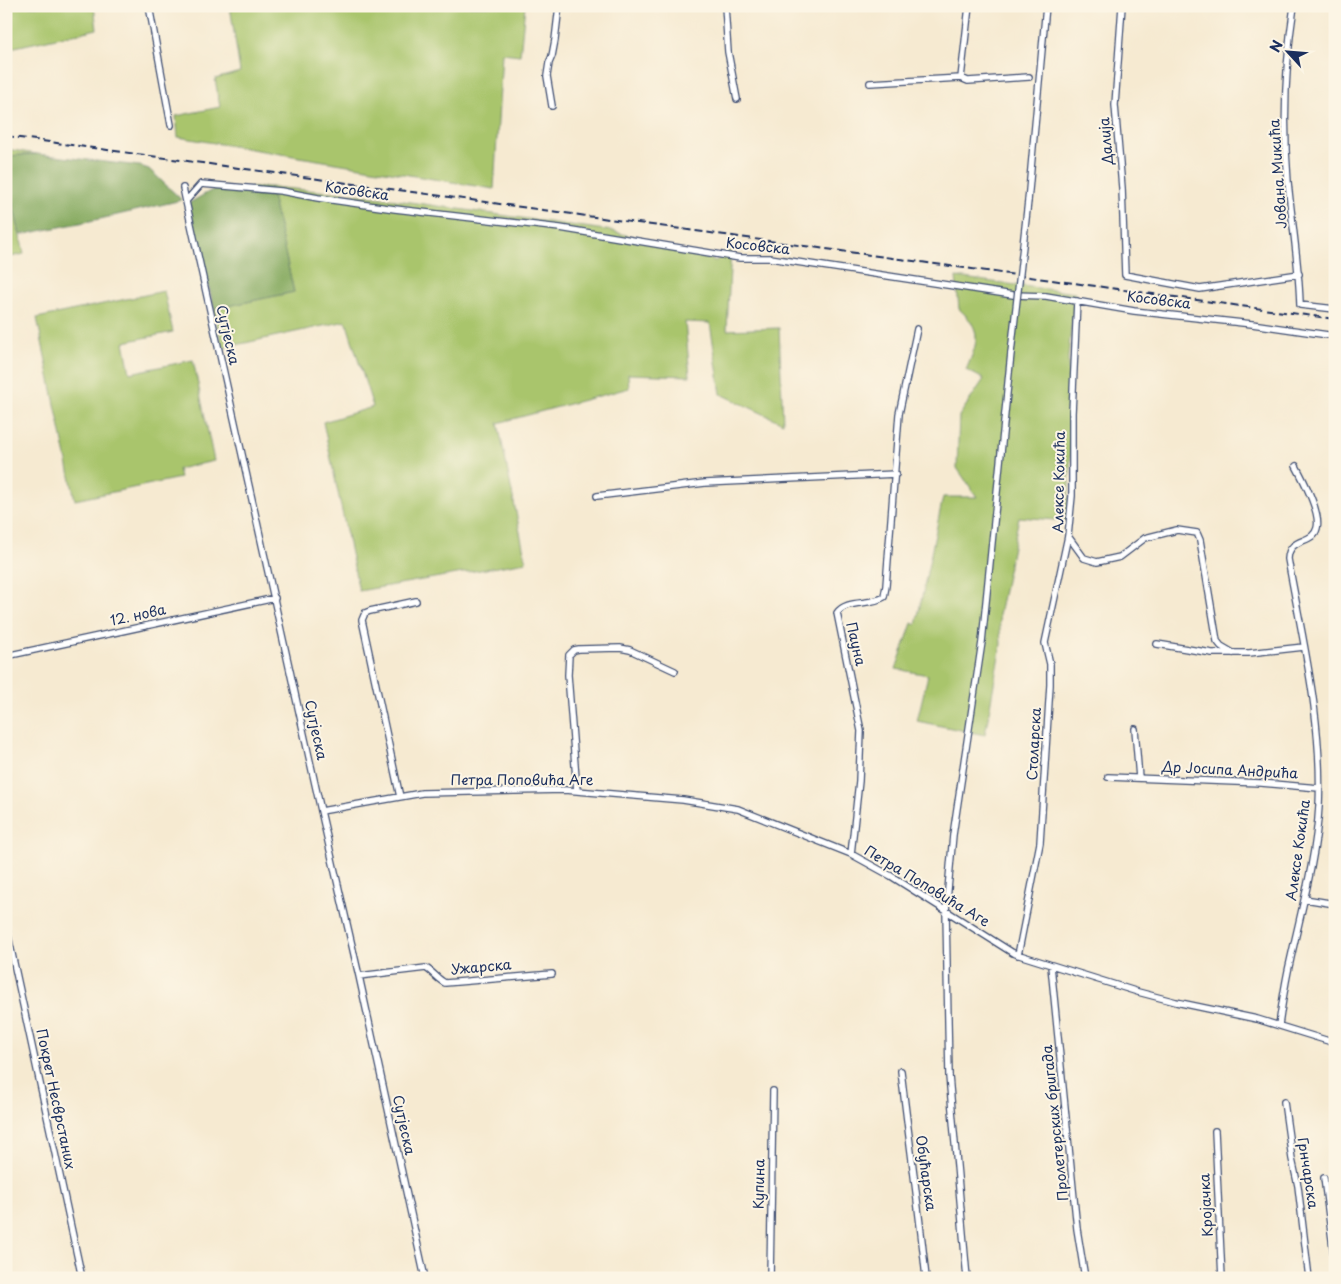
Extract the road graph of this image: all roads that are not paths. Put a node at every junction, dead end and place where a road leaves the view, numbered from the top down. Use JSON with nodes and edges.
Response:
{"nodes":[{"id":1,"x":149,"y":6,"type":"edge"},
{"id":2,"x":559,"y":6,"type":"edge"},
{"id":3,"x":725,"y":6,"type":"edge"},
{"id":4,"x":969,"y":6,"type":"edge"},
{"id":5,"x":1046,"y":6,"type":"edge"},
{"id":6,"x":1122,"y":6,"type":"edge"},
{"id":7,"x":1294,"y":6,"type":"edge"},
{"id":8,"x":1029,"y":77,"type":"dead end"},
{"id":9,"x":961,"y":78,"type":"junction"},
{"id":10,"x":870,"y":83,"type":"dead end"},
{"id":11,"x":737,"y":99,"type":"dead end"},
{"id":12,"x":552,"y":106,"type":"dead end"},
{"id":13,"x":171,"y":125,"type":"dead end"},
{"id":14,"x":183,"y":188,"type":"dead end"},
{"id":15,"x":186,"y":201,"type":"junction"},
{"id":16,"x":1299,"y":274,"type":"junction"},
{"id":17,"x":1077,"y":300,"type":"junction"},
{"id":18,"x":1335,"y":309,"type":"edge"},
{"id":19,"x":917,"y":329,"type":"dead end"},
{"id":20,"x":1335,"y":336,"type":"edge"},
{"id":21,"x":1296,"y":466,"type":"dead end"},
{"id":22,"x":896,"y":474,"type":"junction"},
{"id":23,"x":597,"y":496,"type":"dead end"},
{"id":24,"x":1068,"y":536,"type":"junction"},
{"id":25,"x":275,"y":598,"type":"junction"},
{"id":26,"x":416,"y":601,"type":"dead end"},
{"id":27,"x":1157,"y":644,"type":"dead end"},
{"id":28,"x":1304,"y":647,"type":"junction"},
{"id":29,"x":1233,"y":653,"type":"junction"},
{"id":30,"x":6,"y":656,"type":"edge"},
{"id":31,"x":675,"y":671,"type":"dead end"},
{"id":32,"x":1136,"y":729,"type":"dead end"},
{"id":33,"x":1108,"y":777,"type":"dead end"},
{"id":34,"x":1139,"y":778,"type":"junction"},
{"id":35,"x":1319,"y":788,"type":"junction"},
{"id":36,"x":578,"y":791,"type":"junction"},
{"id":37,"x":400,"y":797,"type":"junction"},
{"id":38,"x":321,"y":810,"type":"junction"},
{"id":39,"x":851,"y":854,"type":"junction"},
{"id":40,"x":1304,"y":900,"type":"junction"},
{"id":41,"x":1335,"y":904,"type":"edge"},
{"id":42,"x":946,"y":911,"type":"junction"},
{"id":43,"x":6,"y":926,"type":"edge"},
{"id":44,"x":1018,"y":955,"type":"junction"},
{"id":45,"x":1051,"y":966,"type":"junction"},
{"id":46,"x":552,"y":974,"type":"dead end"},
{"id":47,"x":359,"y":976,"type":"junction"},
{"id":48,"x":1279,"y":1026,"type":"junction"},
{"id":49,"x":1335,"y":1043,"type":"edge"},
{"id":50,"x":901,"y":1071,"type":"dead end"},
{"id":51,"x":773,"y":1091,"type":"dead end"},
{"id":52,"x":1284,"y":1102,"type":"dead end"},
{"id":53,"x":1215,"y":1131,"type":"dead end"},
{"id":54,"x":1324,"y":1178,"type":"dead end"},
{"id":55,"x":1335,"y":1264,"type":"edge"},
{"id":56,"x":82,"y":1278,"type":"edge"},
{"id":57,"x":425,"y":1278,"type":"edge"},
{"id":58,"x":770,"y":1278,"type":"edge"},
{"id":59,"x":926,"y":1278,"type":"edge"},
{"id":60,"x":967,"y":1278,"type":"edge"},
{"id":61,"x":1085,"y":1278,"type":"edge"},
{"id":62,"x":1222,"y":1278,"type":"edge"},
{"id":63,"x":1309,"y":1278,"type":"edge"}],
"edges":[{"from":1,"to":13,"type":"street"},
{"from":2,"to":12,"type":"street"},
{"from":3,"to":11,"type":"street"},
{"from":4,"to":9,"type":"street"},
{"from":5,"to":42,"type":"street","bridge":true},
{"from":6,"to":16,"type":"street","name":"Далија"},
{"from":7,"to":16,"type":"street","name":"Јована Микића"},
{"from":8,"to":9,"type":"street"},
{"from":9,"to":10,"type":"street"},
{"from":14,"to":15,"type":"street","name":"Сутјеска"},
{"from":15,"to":17,"type":"street","name":"Косовска"},
{"from":15,"to":25,"type":"street","name":"Сутјеска"},
{"from":16,"to":18,"type":"street","name":"Јована Микића"},
{"from":17,"to":20,"type":"street","name":"Косовска"},
{"from":17,"to":24,"type":"street","name":"Алексе Кокића"},
{"from":19,"to":22,"type":"street","name":"Пауна"},
{"from":21,"to":28,"type":"street","name":"Алексе Кокића"},
{"from":22,"to":23,"type":"street"},
{"from":22,"to":39,"type":"street","name":"Пауна"},
{"from":24,"to":29,"type":"street","name":"Алексе Кокића"},
{"from":24,"to":44,"type":"street","name":"Столарска"},
{"from":25,"to":30,"type":"street","name":"12. нова"},
{"from":25,"to":38,"type":"street","name":"Сутјеска"},
{"from":26,"to":37,"type":"street"},
{"from":27,"to":29,"type":"street"},
{"from":28,"to":29,"type":"street"},
{"from":28,"to":35,"type":"street","name":"Алексе Кокића"},
{"from":31,"to":36,"type":"street"},
{"from":32,"to":34,"type":"street"},
{"from":33,"to":34,"type":"street","name":"Др Јосипа Андрића"},
{"from":34,"to":35,"type":"street","name":"Др Јосипа Андрића"},
{"from":35,"to":40,"type":"street","name":"Алексе Кокића"},
{"from":36,"to":37,"type":"street","name":"Петра Поповића Аге"},
{"from":36,"to":39,"type":"street","name":"Петра Поповића Аге"},
{"from":37,"to":38,"type":"street","name":"Петра Поповића Аге"},
{"from":38,"to":47,"type":"street","name":"Сутјеска"},
{"from":39,"to":42,"type":"street","name":"Петра Поповића Аге"},
{"from":40,"to":41,"type":"street"},
{"from":40,"to":48,"type":"street","name":"Алексе Кокића"},
{"from":42,"to":44,"type":"street","name":"Петра Поповића Аге"},
{"from":42,"to":60,"type":"street"},
{"from":43,"to":56,"type":"street","name":"Покрет Несврстаних"},
{"from":44,"to":45,"type":"street","name":"Петра Поповића Аге"},
{"from":45,"to":48,"type":"street","name":"Петра Поповића Аге"},
{"from":45,"to":61,"type":"street","name":"Пролетерских бригада"},
{"from":46,"to":47,"type":"street","name":"Ужарска"},
{"from":47,"to":57,"type":"street","name":"Сутјеска"},
{"from":48,"to":49,"type":"street","name":"Петра Поповића Аге"},
{"from":50,"to":59,"type":"street","name":"Обућарска"},
{"from":51,"to":58,"type":"street","name":"Купина"},
{"from":52,"to":63,"type":"street","name":"Грнчарска"},
{"from":53,"to":62,"type":"street","name":"Кројачка"},
{"from":54,"to":55,"type":"street"}]}
